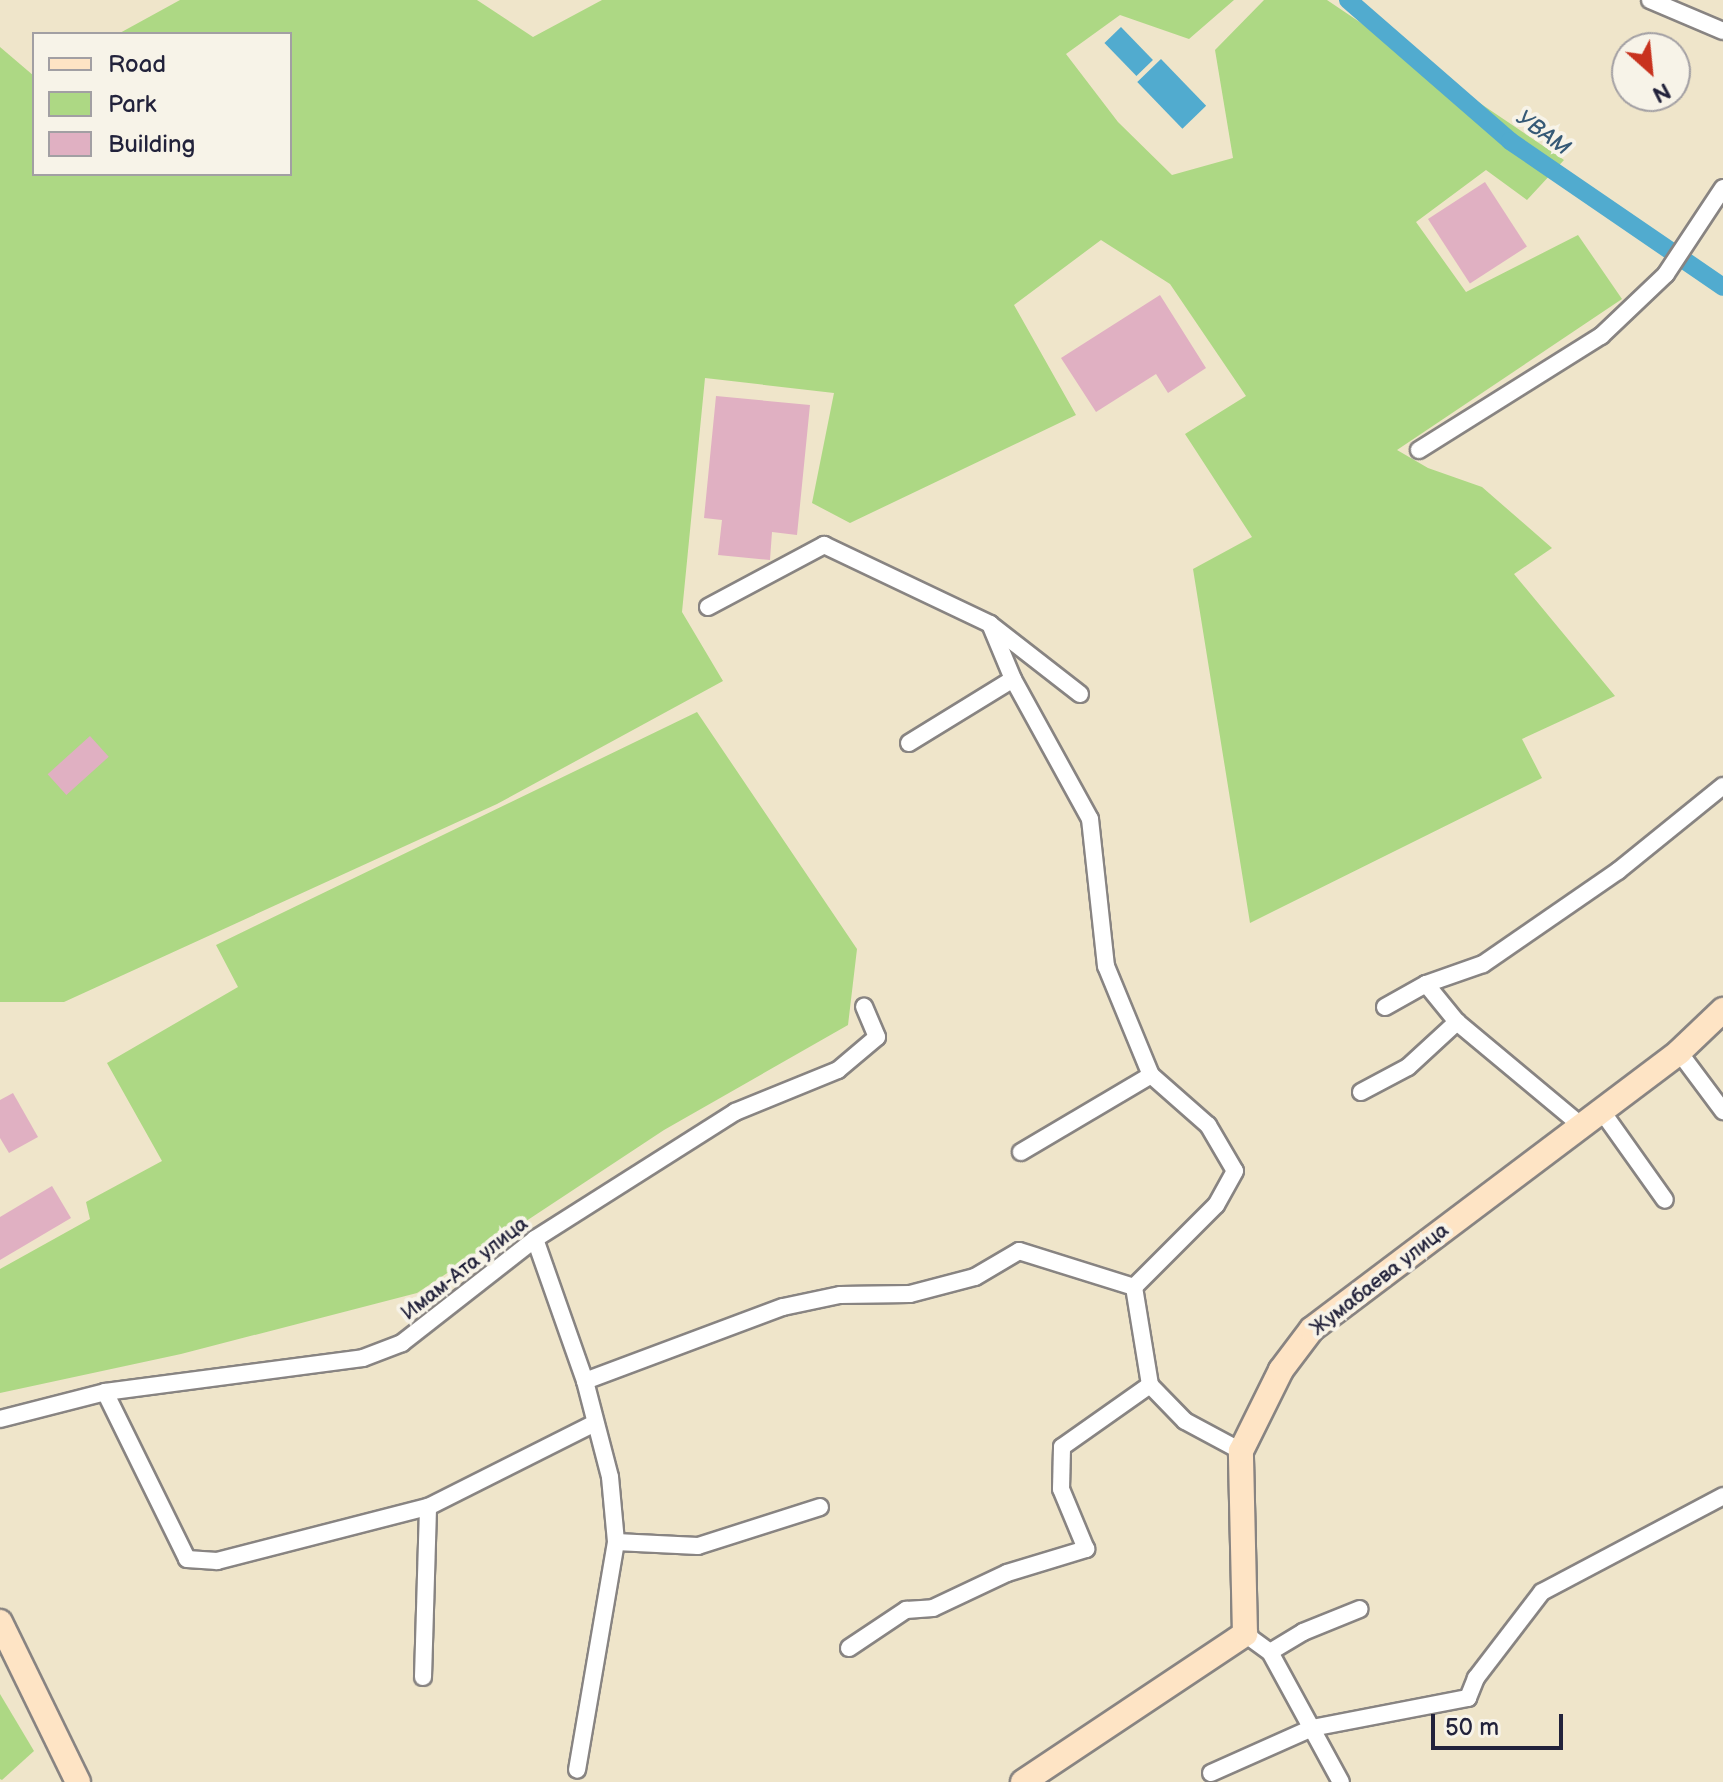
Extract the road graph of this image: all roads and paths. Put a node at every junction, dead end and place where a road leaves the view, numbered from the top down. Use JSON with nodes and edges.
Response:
{"nodes":[{"id":1,"x":1650,"y":0,"type":"edge"},
{"id":2,"x":1723,"y":31,"type":"edge"},
{"id":3,"x":1723,"y":188,"type":"edge"},
{"id":4,"x":1419,"y":450,"type":"dead end"},
{"id":5,"x":708,"y":607,"type":"dead end"},
{"id":6,"x":990,"y":624,"type":"junction"},
{"id":7,"x":1013,"y":679,"type":"junction"},
{"id":8,"x":1080,"y":694,"type":"dead end"},
{"id":9,"x":909,"y":743,"type":"dead end"},
{"id":10,"x":1723,"y":786,"type":"edge"},
{"id":11,"x":1426,"y":984,"type":"junction"},
{"id":12,"x":864,"y":1007,"type":"dead end"},
{"id":13,"x":1385,"y":1007,"type":"dead end"},
{"id":14,"x":1723,"y":1010,"type":"edge"},
{"id":15,"x":1457,"y":1022,"type":"junction"},
{"id":16,"x":1679,"y":1052,"type":"junction"},
{"id":17,"x":1151,"y":1075,"type":"junction"},
{"id":18,"x":1361,"y":1092,"type":"dead end"},
{"id":19,"x":1601,"y":1110,"type":"junction"},
{"id":20,"x":1723,"y":1111,"type":"edge"},
{"id":21,"x":1582,"y":1126,"type":"junction"},
{"id":22,"x":1021,"y":1152,"type":"dead end"},
{"id":23,"x":1665,"y":1200,"type":"dead end"},
{"id":24,"x":535,"y":1239,"type":"junction"},
{"id":25,"x":1134,"y":1287,"type":"junction"},
{"id":26,"x":585,"y":1381,"type":"junction"},
{"id":27,"x":1150,"y":1385,"type":"junction"},
{"id":28,"x":105,"y":1392,"type":"junction"},
{"id":29,"x":0,"y":1419,"type":"edge"},
{"id":30,"x":595,"y":1423,"type":"junction"},
{"id":31,"x":1241,"y":1451,"type":"junction"},
{"id":32,"x":1723,"y":1496,"type":"edge"},
{"id":33,"x":428,"y":1507,"type":"junction"},
{"id":34,"x":820,"y":1507,"type":"dead end"},
{"id":35,"x":616,"y":1542,"type":"junction"},
{"id":36,"x":1360,"y":1609,"type":"dead end"},
{"id":37,"x":0,"y":1622,"type":"edge"},
{"id":38,"x":1245,"y":1634,"type":"junction"},
{"id":39,"x":849,"y":1648,"type":"dead end"},
{"id":40,"x":1270,"y":1652,"type":"junction"},
{"id":41,"x":423,"y":1677,"type":"dead end"},
{"id":42,"x":1312,"y":1728,"type":"junction"},
{"id":43,"x":577,"y":1770,"type":"dead end"},
{"id":44,"x":1211,"y":1773,"type":"dead end"},
{"id":45,"x":78,"y":1782,"type":"edge"},
{"id":46,"x":1023,"y":1782,"type":"edge"},
{"id":47,"x":1341,"y":1782,"type":"edge"}],
"edges":[{"from":1,"to":2,"type":"street"},
{"from":3,"to":4,"type":"street"},
{"from":5,"to":6,"type":"street"},
{"from":6,"to":7,"type":"street"},
{"from":6,"to":8,"type":"street"},
{"from":7,"to":9,"type":"street"},
{"from":7,"to":17,"type":"street"},
{"from":10,"to":11,"type":"street"},
{"from":11,"to":13,"type":"street"},
{"from":11,"to":15,"type":"street"},
{"from":12,"to":24,"type":"street","name":"Имам-Ата улица"},
{"from":14,"to":16,"type":"street","name":"Жумабаева улица"},
{"from":15,"to":18,"type":"street"},
{"from":15,"to":21,"type":"street"},
{"from":16,"to":19,"type":"street","name":"Жумабаева улица"},
{"from":16,"to":20,"type":"street"},
{"from":17,"to":22,"type":"street"},
{"from":17,"to":25,"type":"street"},
{"from":19,"to":21,"type":"street","name":"Жумабаева улица"},
{"from":19,"to":23,"type":"street"},
{"from":21,"to":31,"type":"street","name":"Жумабаева улица"},
{"from":24,"to":26,"type":"street"},
{"from":24,"to":28,"type":"street","name":"Имам-Ата улица"},
{"from":25,"to":26,"type":"street"},
{"from":25,"to":27,"type":"street"},
{"from":26,"to":30,"type":"street"},
{"from":27,"to":31,"type":"street"},
{"from":27,"to":39,"type":"street"},
{"from":28,"to":29,"type":"street","name":"Имам-Ата улица"},
{"from":28,"to":33,"type":"street"},
{"from":30,"to":33,"type":"street"},
{"from":30,"to":35,"type":"street"},
{"from":31,"to":38,"type":"street","name":"Жумабаева улица"},
{"from":32,"to":42,"type":"street"},
{"from":33,"to":41,"type":"street"},
{"from":34,"to":35,"type":"street"},
{"from":35,"to":43,"type":"street"},
{"from":36,"to":40,"type":"street"},
{"from":37,"to":45,"type":"street"},
{"from":38,"to":40,"type":"street"},
{"from":38,"to":46,"type":"street"},
{"from":40,"to":42,"type":"street"},
{"from":42,"to":44,"type":"street"},
{"from":42,"to":47,"type":"street"}]}
